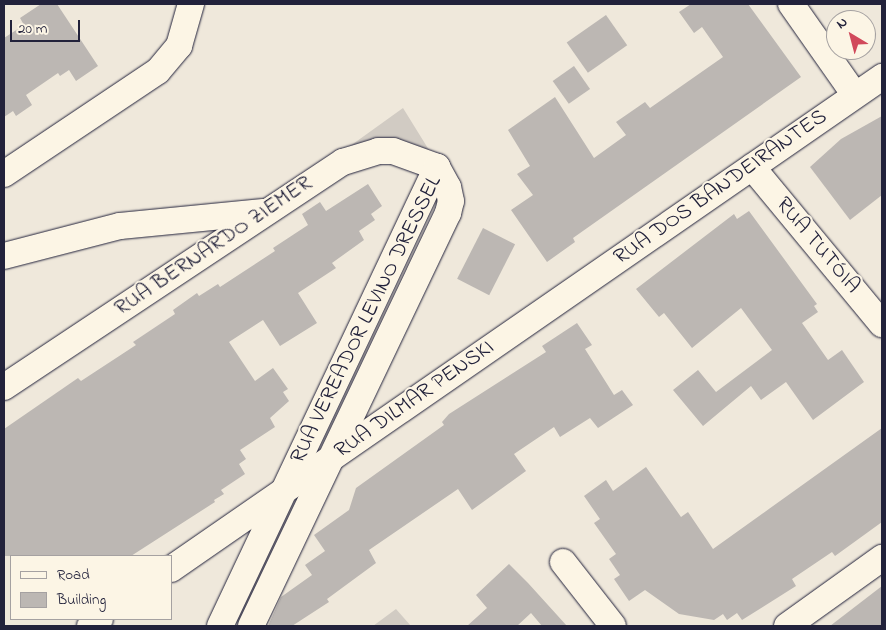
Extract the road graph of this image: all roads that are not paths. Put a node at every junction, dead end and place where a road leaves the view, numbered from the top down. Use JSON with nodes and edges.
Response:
{"nodes":[{"id":1,"x":191,"y":4,"type":"edge"},
{"id":2,"x":791,"y":4,"type":"edge"},
{"id":3,"x":882,"y":76,"type":"edge"},
{"id":4,"x":855,"y":95,"type":"junction"},
{"id":5,"x":437,"y":167,"type":"junction"},
{"id":6,"x":752,"y":167,"type":"junction"},
{"id":7,"x":4,"y":174,"type":"edge"},
{"id":8,"x":266,"y":212,"type":"junction"},
{"id":9,"x":4,"y":256,"type":"edge"},
{"id":10,"x":561,"y":299,"type":"joint"},
{"id":11,"x":882,"y":324,"type":"edge"},
{"id":12,"x":4,"y":387,"type":"edge"},
{"id":13,"x":331,"y":458,"type":"junction"},
{"id":14,"x":284,"y":491,"type":"junction"},
{"id":15,"x":882,"y":558,"type":"edge"},
{"id":16,"x":563,"y":562,"type":"dead end"},
{"id":17,"x":172,"y":569,"type":"edge"},
{"id":18,"x":220,"y":626,"type":"edge"},
{"id":19,"x":252,"y":626,"type":"edge"},
{"id":20,"x":613,"y":626,"type":"edge"},
{"id":21,"x":786,"y":626,"type":"edge"}],
"edges":[{"from":1,"to":7,"type":"street"},
{"from":2,"to":4,"type":"street"},
{"from":3,"to":4,"type":"street","name":"RUA DOS BANDEIRANTES"},
{"from":4,"to":6,"type":"street","name":"RUA DOS BANDEIRANTES"},
{"from":5,"to":8,"type":"street","name":"RUA BERNARDO ZIEMER"},
{"from":5,"to":13,"type":"street","name":"RUA VEREADOR LEVINO DRESSEL"},
{"from":5,"to":14,"type":"street","name":"RUA VEREADOR LEVINO DRESSEL"},
{"from":6,"to":10,"type":"street","name":"RUA DOS BANDEIRANTES"},
{"from":6,"to":11,"type":"street","name":"RUA TUTÓIA"},
{"from":8,"to":9,"type":"street"},
{"from":8,"to":12,"type":"street","name":"RUA BERNARDO ZIEMER"},
{"from":10,"to":13,"type":"street","name":"RUA DILMAR PENSKI"},
{"from":13,"to":14,"type":"street","name":"RUA DILMAR PENSKI"},
{"from":13,"to":19,"type":"street","name":"RUA VEREADOR LEVINO DRESSEL"},
{"from":14,"to":17,"type":"street","name":"RUA DILMAR PENSKI"},
{"from":14,"to":18,"type":"street","name":"RUA VEREADOR LEVINO DRESSEL"},
{"from":15,"to":21,"type":"street"},
{"from":16,"to":20,"type":"street"}]}
